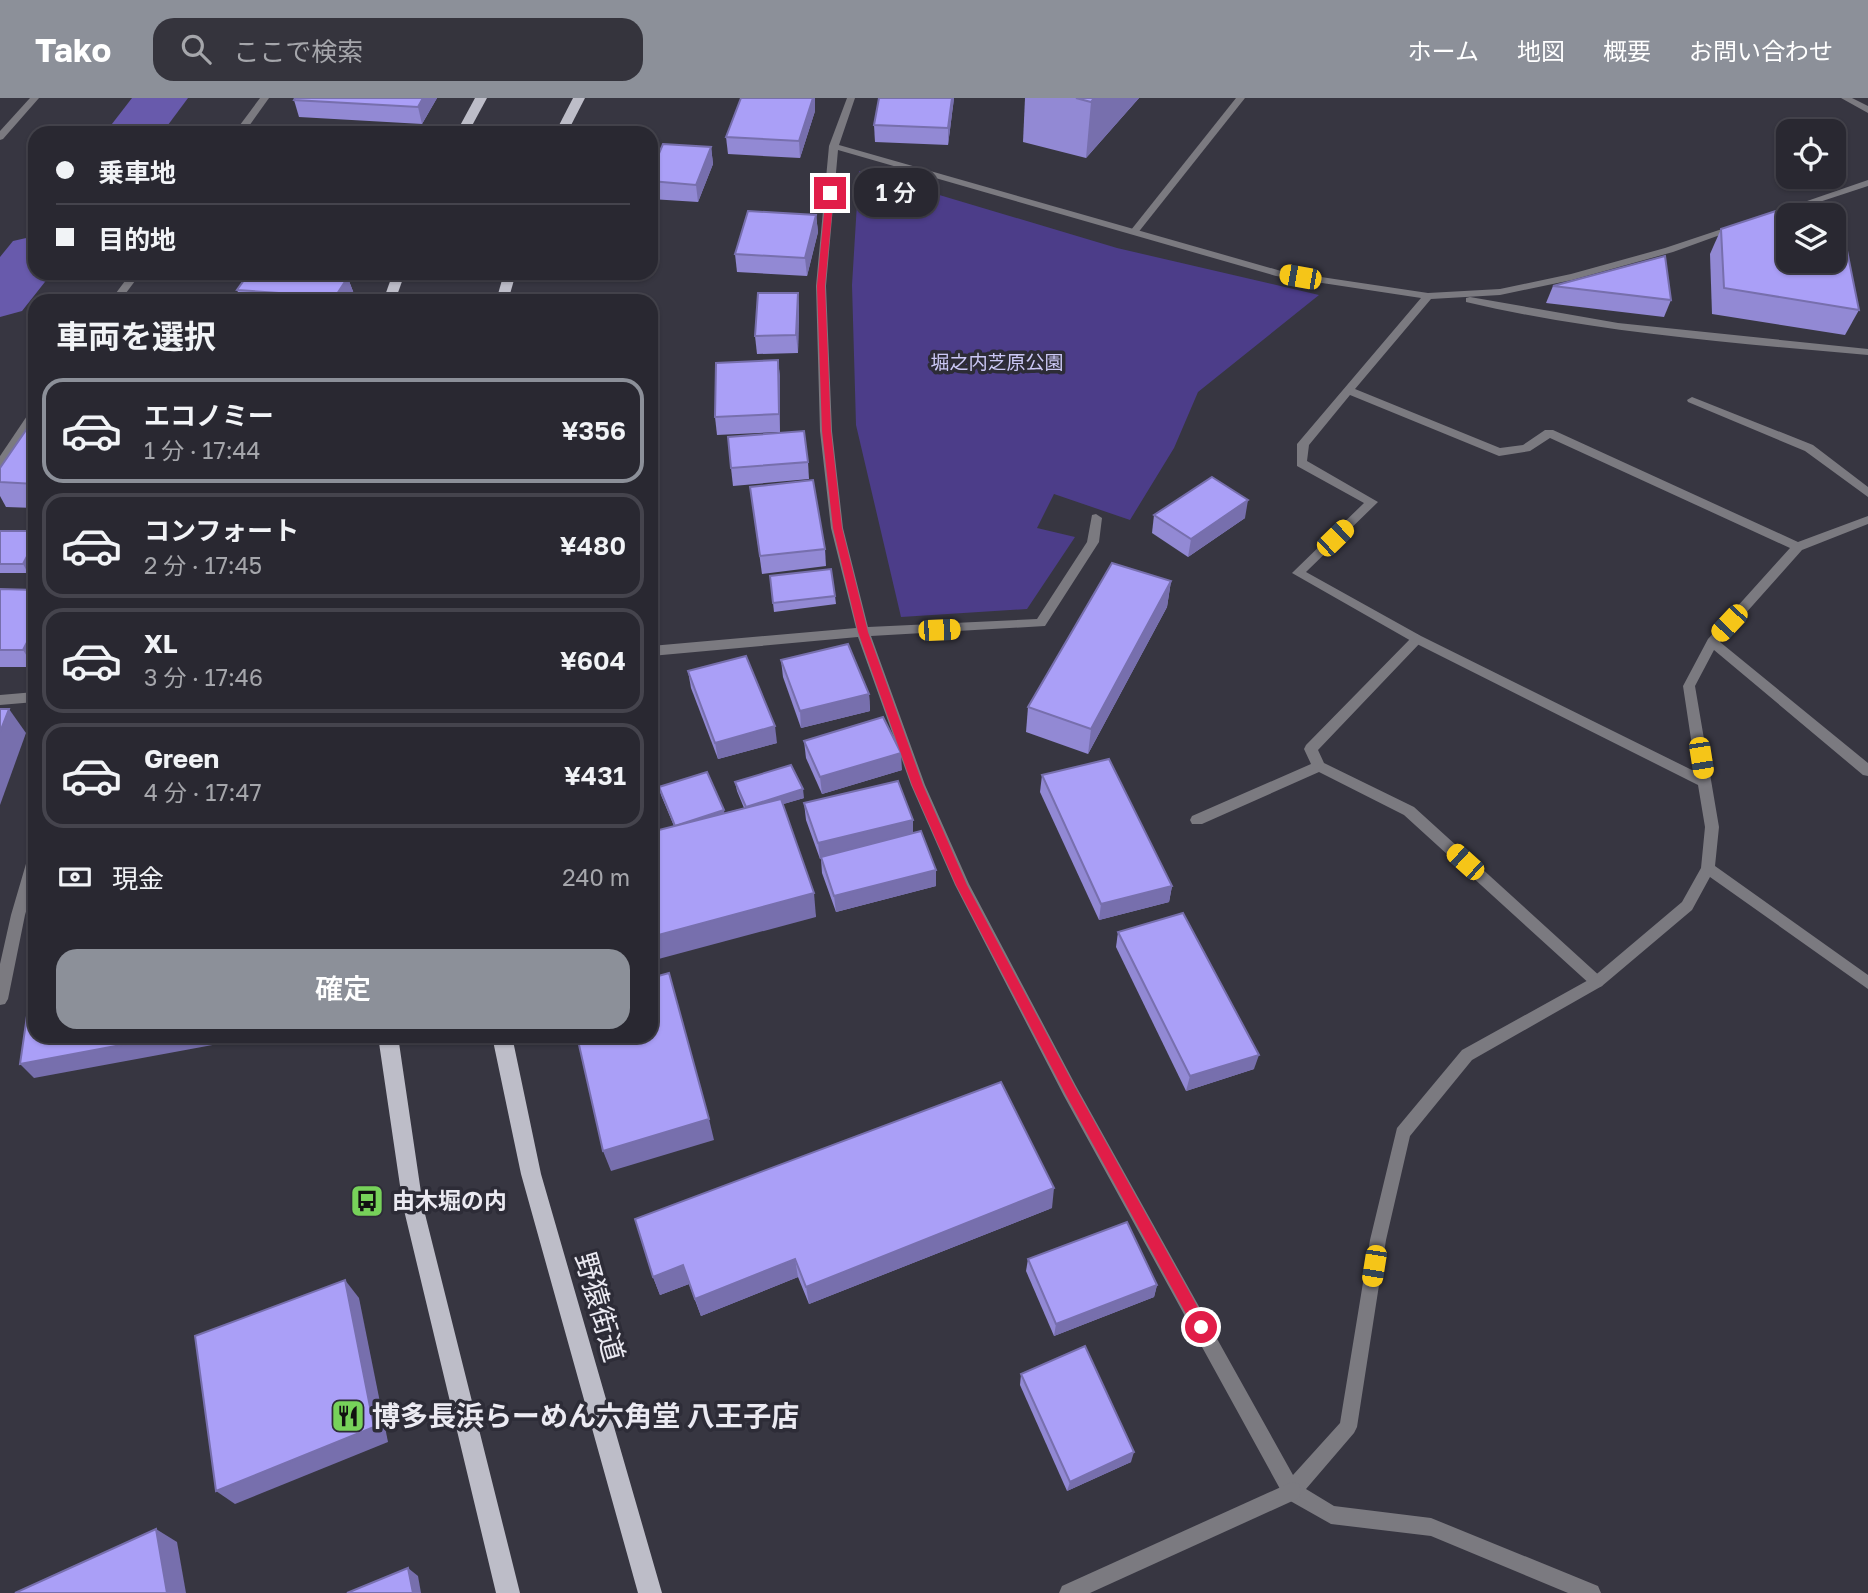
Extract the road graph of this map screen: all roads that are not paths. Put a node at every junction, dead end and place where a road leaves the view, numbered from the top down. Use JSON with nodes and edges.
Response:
{"nodes":[{"id":1,"x":35,"y":98,"type":"edge"},
{"id":2,"x":265,"y":98,"type":"edge"},
{"id":3,"x":481,"y":98,"type":"edge"},
{"id":4,"x":579,"y":98,"type":"edge"},
{"id":5,"x":851,"y":98,"type":"edge"},
{"id":6,"x":1241,"y":98,"type":"edge"},
{"id":7,"x":1845,"y":98,"type":"edge"},
{"id":8,"x":1868,"y":110,"type":"edge"},
{"id":9,"x":244,"y":126,"type":"edge"},
{"id":10,"x":466,"y":126,"type":"edge"},
{"id":11,"x":565,"y":126,"type":"edge"},
{"id":12,"x":0,"y":137,"type":"edge"},
{"id":13,"x":834,"y":146,"type":"junction"},
{"id":14,"x":1868,"y":183,"type":"edge"},
{"id":15,"x":1771,"y":215,"type":"edge"},
{"id":16,"x":1746,"y":224,"type":"edge"},
{"id":17,"x":1134,"y":232,"type":"junction"},
{"id":18,"x":1428,"y":296,"type":"junction"},
{"id":19,"x":1455,"y":296,"type":"junction"},
{"id":20,"x":1868,"y":352,"type":"edge"},
{"id":21,"x":1349,"y":391,"type":"junction"},
{"id":22,"x":1692,"y":400,"type":"dead end"},
{"id":23,"x":28,"y":423,"type":"edge"},
{"id":24,"x":0,"y":465,"type":"edge"},
{"id":25,"x":1868,"y":493,"type":"edge"},
{"id":26,"x":1096,"y":518,"type":"dead end"},
{"id":27,"x":1868,"y":520,"type":"edge"},
{"id":28,"x":1798,"y":547,"type":"junction"},
{"id":29,"x":863,"y":632,"type":"junction"},
{"id":30,"x":1417,"y":639,"type":"junction"},
{"id":31,"x":1712,"y":642,"type":"junction"},
{"id":32,"x":658,"y":650,"type":"edge"},
{"id":33,"x":28,"y":698,"type":"edge"},
{"id":34,"x":0,"y":700,"type":"edge"},
{"id":35,"x":1319,"y":766,"type":"junction"},
{"id":36,"x":1868,"y":771,"type":"edge"},
{"id":37,"x":1705,"y":782,"type":"junction"},
{"id":38,"x":1197,"y":820,"type":"dead end"},
{"id":39,"x":1708,"y":868,"type":"junction"},
{"id":40,"x":28,"y":881,"type":"edge"},
{"id":41,"x":1597,"y":982,"type":"junction"},
{"id":42,"x":1868,"y":983,"type":"edge"},
{"id":43,"x":0,"y":999,"type":"edge"},
{"id":44,"x":389,"y":1043,"type":"edge"},
{"id":45,"x":503,"y":1043,"type":"edge"},
{"id":46,"x":1292,"y":1491,"type":"junction"},
{"id":47,"x":508,"y":1593,"type":"edge"},
{"id":48,"x":650,"y":1593,"type":"edge"},
{"id":49,"x":1069,"y":1593,"type":"edge"},
{"id":50,"x":1591,"y":1593,"type":"edge"}],
"edges":[{"from":1,"to":12,"type":"street"},
{"from":2,"to":9,"type":"street"},
{"from":3,"to":10,"type":"main road"},
{"from":4,"to":11,"type":"main road"},
{"from":5,"to":13,"type":"street"},
{"from":6,"to":17,"type":"street"},
{"from":7,"to":8,"type":"street"},
{"from":13,"to":17,"type":"street"},
{"from":13,"to":29,"type":"street"},
{"from":14,"to":15,"type":"street"},
{"from":16,"to":19,"type":"street"},
{"from":17,"to":18,"type":"street"},
{"from":18,"to":19,"type":"street"},
{"from":18,"to":21,"type":"street"},
{"from":19,"to":20,"type":"street"},
{"from":21,"to":28,"type":"street"},
{"from":21,"to":30,"type":"street"},
{"from":22,"to":25,"type":"street"},
{"from":23,"to":24,"type":"street"},
{"from":26,"to":29,"type":"street"},
{"from":27,"to":28,"type":"street"},
{"from":28,"to":31,"type":"street"},
{"from":29,"to":32,"type":"street"},
{"from":29,"to":46,"type":"street"},
{"from":30,"to":35,"type":"street"},
{"from":30,"to":37,"type":"street"},
{"from":31,"to":36,"type":"street"},
{"from":31,"to":37,"type":"street"},
{"from":33,"to":34,"type":"street"},
{"from":35,"to":38,"type":"street"},
{"from":35,"to":41,"type":"street"},
{"from":37,"to":39,"type":"street"},
{"from":39,"to":41,"type":"street"},
{"from":39,"to":42,"type":"street"},
{"from":40,"to":43,"type":"street"},
{"from":41,"to":46,"type":"street"},
{"from":44,"to":47,"type":"main road"},
{"from":45,"to":48,"type":"main road","name":"野猿街道"},
{"from":46,"to":49,"type":"street"},
{"from":46,"to":50,"type":"street"}]}
